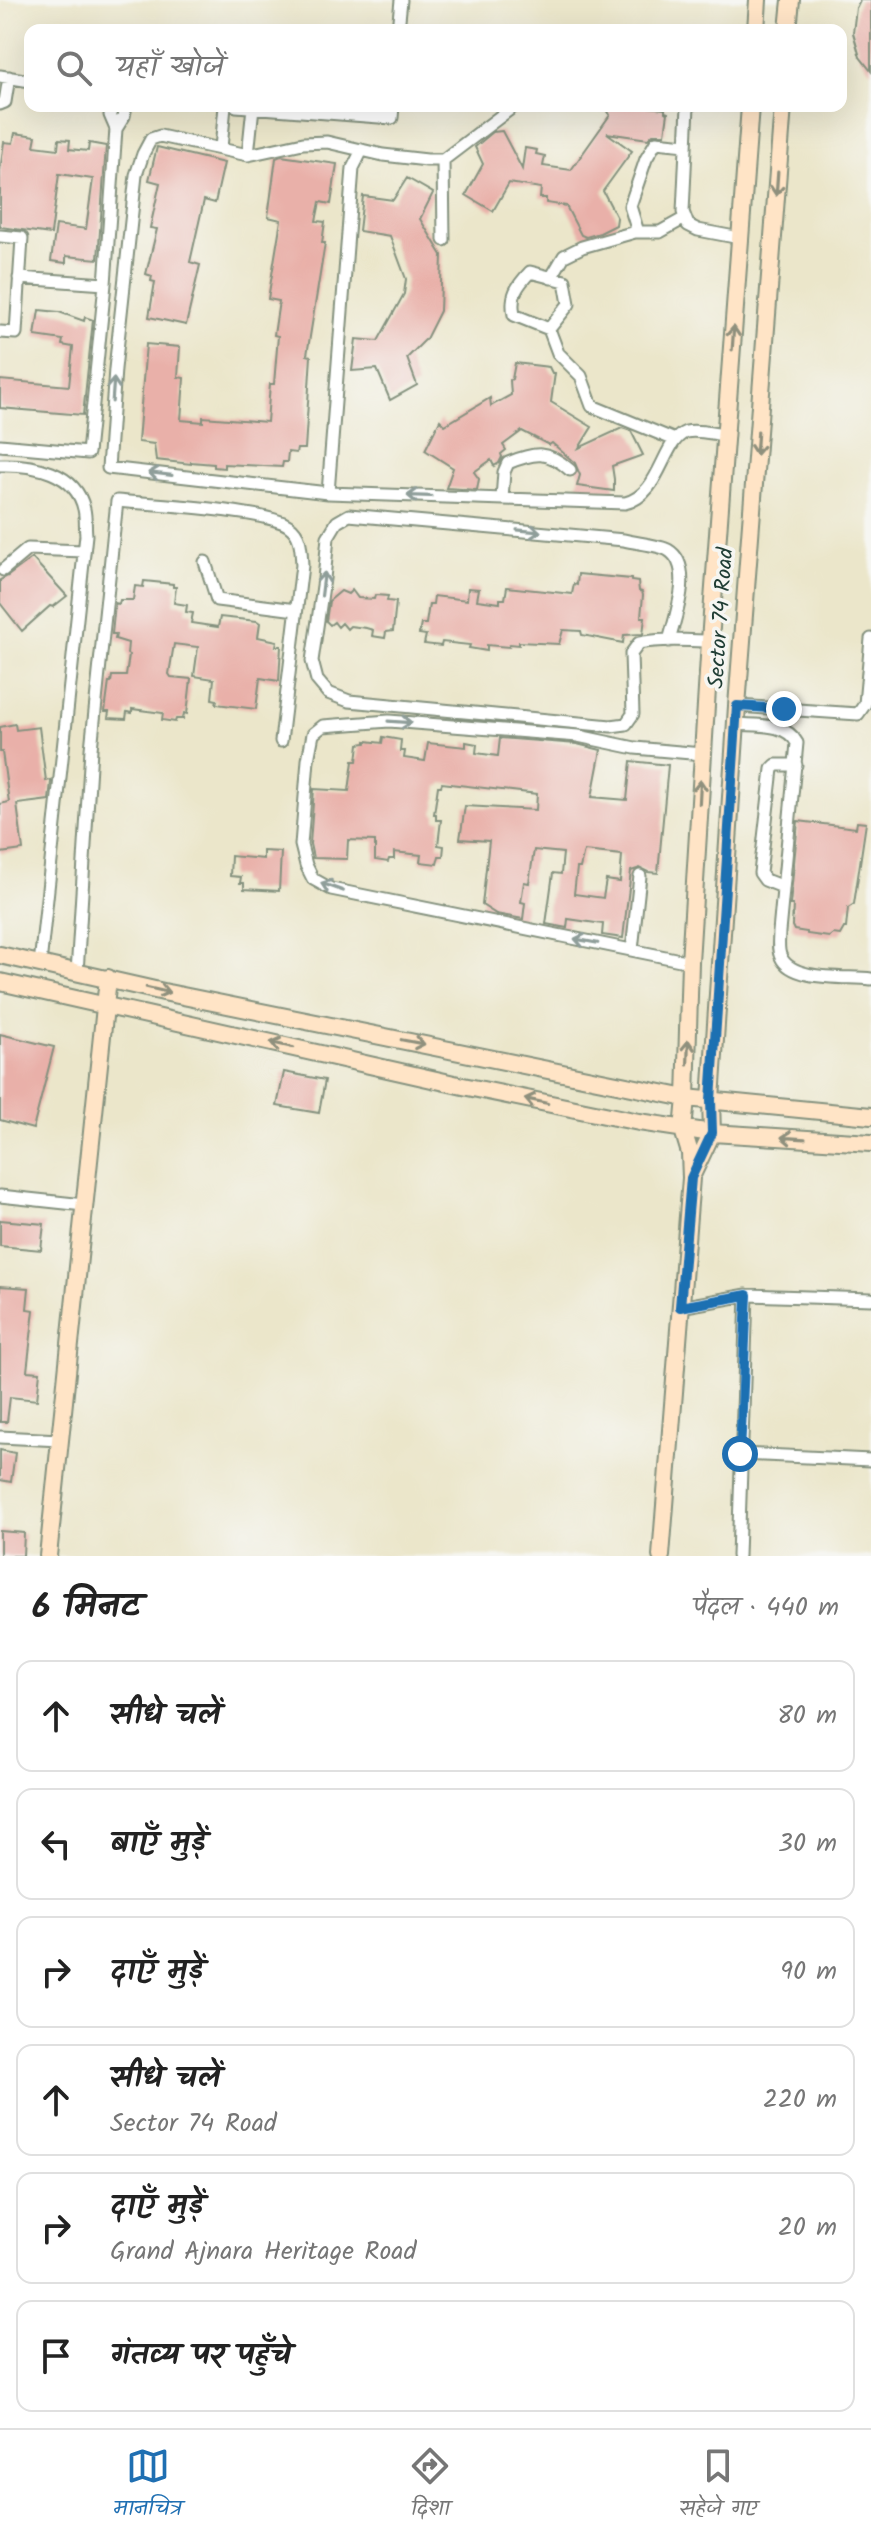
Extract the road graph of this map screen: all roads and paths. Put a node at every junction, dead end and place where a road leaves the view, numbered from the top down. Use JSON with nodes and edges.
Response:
{"nodes":[{"id":1,"x":401,"y":0,"type":"edge"},
{"id":2,"x":758,"y":0,"type":"edge"},
{"id":3,"x":791,"y":0,"type":"edge"},
{"id":4,"x":399,"y":24,"type":"edge"},
{"id":5,"x":756,"y":24,"type":"edge"},
{"id":6,"x":789,"y":24,"type":"edge"},
{"id":7,"x":4,"y":77,"type":"edge"},
{"id":8,"x":24,"y":80,"type":"edge"},
{"id":9,"x":0,"y":104,"type":"edge"},
{"id":10,"x":110,"y":112,"type":"edge"},
{"id":11,"x":125,"y":112,"type":"edge"},
{"id":12,"x":224,"y":112,"type":"edge"},
{"id":13,"x":252,"y":112,"type":"edge"},
{"id":14,"x":316,"y":112,"type":"edge"},
{"id":15,"x":392,"y":112,"type":"edge"},
{"id":16,"x":506,"y":112,"type":"edge"},
{"id":17,"x":688,"y":112,"type":"edge"},
{"id":18,"x":750,"y":112,"type":"edge"},
{"id":19,"x":783,"y":112,"type":"edge"},
{"id":20,"x":116,"y":129,"type":"junction"},
{"id":21,"x":686,"y":145,"type":"junction"},
{"id":22,"x":221,"y":148,"type":"junction"},
{"id":23,"x":362,"y":150,"type":"junction"},
{"id":24,"x":248,"y":155,"type":"junction"},
{"id":25,"x":443,"y":160,"type":"junction"},
{"id":26,"x":685,"y":218,"type":"junction"},
{"id":27,"x":638,"y":232,"type":"junction"},
{"id":28,"x":0,"y":236,"type":"edge"},
{"id":29,"x":740,"y":238,"type":"junction"},
{"id":30,"x":444,"y":240,"type":"dead end"},
{"id":31,"x":19,"y":278,"type":"junction"},
{"id":32,"x":551,"y":278,"type":"junction"},
{"id":33,"x":105,"y":284,"type":"junction"},
{"id":34,"x":549,"y":329,"type":"junction"},
{"id":35,"x":0,"y":332,"type":"edge"},
{"id":36,"x":725,"y":435,"type":"junction"},
{"id":37,"x":675,"y":440,"type":"junction"},
{"id":38,"x":0,"y":445,"type":"edge"},
{"id":39,"x":0,"y":465,"type":"edge"},
{"id":40,"x":570,"y":470,"type":"dead end"},
{"id":41,"x":328,"y":493,"type":"junction"},
{"id":42,"x":502,"y":499,"type":"junction"},
{"id":43,"x":84,"y":551,"type":"junction"},
{"id":44,"x":205,"y":562,"type":"dead end"},
{"id":45,"x":3,"y":570,"type":"dead end"},
{"id":46,"x":296,"y":610,"type":"junction"},
{"id":47,"x":871,"y":639,"type":"edge"},
{"id":48,"x":669,"y":641,"type":"junction"},
{"id":49,"x":710,"y":641,"type":"junction"},
{"id":50,"x":737,"y":706,"type":"junction"},
{"id":51,"x":784,"y":709,"type":"junction"},
{"id":52,"x":736,"y":724,"type":"junction"},
{"id":53,"x":782,"y":729,"type":"junction"},
{"id":54,"x":281,"y":741,"type":"dead end"},
{"id":55,"x":702,"y":754,"type":"junction"},
{"id":56,"x":796,"y":765,"type":"junction"},
{"id":57,"x":640,"y":876,"type":"dead end"},
{"id":58,"x":783,"y":887,"type":"junction"},
{"id":59,"x":632,"y":950,"type":"junction"},
{"id":60,"x":0,"y":955,"type":"edge"},
{"id":61,"x":690,"y":962,"type":"junction"},
{"id":62,"x":40,"y":964,"type":"junction"},
{"id":63,"x":77,"y":973,"type":"junction"},
{"id":64,"x":108,"y":978,"type":"junction"},
{"id":65,"x":871,"y":979,"type":"edge"},
{"id":66,"x":0,"y":982,"type":"edge"},
{"id":67,"x":105,"y":1005,"type":"junction"},
{"id":68,"x":686,"y":1098,"type":"junction"},
{"id":69,"x":711,"y":1100,"type":"junction"},
{"id":70,"x":871,"y":1116,"type":"edge"},
{"id":71,"x":683,"y":1130,"type":"junction"},
{"id":72,"x":712,"y":1133,"type":"junction"},
{"id":73,"x":871,"y":1143,"type":"edge"},
{"id":74,"x":691,"y":1178,"type":"junction"},
{"id":75,"x":0,"y":1196,"type":"edge"},
{"id":76,"x":84,"y":1205,"type":"junction"},
{"id":77,"x":747,"y":1295,"type":"junction"},
{"id":78,"x":871,"y":1299,"type":"edge"},
{"id":79,"x":680,"y":1307,"type":"junction"},
{"id":80,"x":0,"y":1437,"type":"edge"},
{"id":81,"x":60,"y":1440,"type":"junction"},
{"id":82,"x":740,"y":1454,"type":"junction"},
{"id":83,"x":871,"y":1460,"type":"edge"},
{"id":84,"x":48,"y":1556,"type":"edge"},
{"id":85,"x":661,"y":1556,"type":"edge"},
{"id":86,"x":738,"y":1556,"type":"edge"}],
"edges":[{"from":1,"to":4,"type":"street"},
{"from":2,"to":5,"type":"street"},
{"from":3,"to":6,"type":"street"},
{"from":7,"to":8,"type":"street"},
{"from":7,"to":9,"type":"street"},
{"from":10,"to":20,"type":"street"},
{"from":11,"to":20,"type":"street"},
{"from":12,"to":22,"type":"street"},
{"from":13,"to":24,"type":"street"},
{"from":14,"to":15,"type":"street"},
{"from":16,"to":25,"type":"street"},
{"from":17,"to":21,"type":"street"},
{"from":18,"to":29,"type":"street","name":"Sector 74 Road"},
{"from":19,"to":50,"type":"street","name":"Sector 74 Road","one_way":true},
{"from":20,"to":33,"type":"street"},
{"from":21,"to":26,"type":"street"},
{"from":21,"to":27,"type":"street"},
{"from":22,"to":24,"type":"street"},
{"from":41,"to":22,"type":"street","one_way":true},
{"from":23,"to":24,"type":"street"},
{"from":23,"to":25,"type":"street"},
{"from":23,"to":41,"type":"street"},
{"from":25,"to":30,"type":"street"},
{"from":26,"to":27,"type":"street"},
{"from":26,"to":29,"type":"street"},
{"from":27,"to":32,"type":"street"},
{"from":28,"to":31,"type":"street"},
{"from":36,"to":29,"type":"street","name":"Sector 74 Road","one_way":true},
{"from":31,"to":33,"type":"street"},
{"from":31,"to":35,"type":"street"},
{"from":32,"to":34,"type":"street"},
{"from":32,"to":34,"type":"street"},
{"from":33,"to":38,"type":"street"},
{"from":34,"to":37,"type":"street"},
{"from":36,"to":37,"type":"street"},
{"from":36,"to":49,"type":"street","name":"Sector 74 Road"},
{"from":37,"to":42,"type":"street"},
{"from":39,"to":43,"type":"street"},
{"from":40,"to":42,"type":"street"},
{"from":42,"to":41,"type":"street","one_way":true},
{"from":43,"to":45,"type":"street"},
{"from":43,"to":62,"type":"street"},
{"from":44,"to":46,"type":"street"},
{"from":46,"to":54,"type":"street"},
{"from":46,"to":63,"type":"street"},
{"from":47,"to":51,"type":"street"},
{"from":48,"to":48,"type":"street","one_way":true},
{"from":48,"to":49,"type":"street"},
{"from":49,"to":55,"type":"street","name":"Sector 74 Road"},
{"from":50,"to":51,"type":"street"},
{"from":50,"to":52,"type":"street","name":"Sector 74 Road"},
{"from":51,"to":53,"type":"street"},
{"from":52,"to":53,"type":"street"},
{"from":52,"to":69,"type":"street","name":"Sector 74 Road"},
{"from":53,"to":56,"type":"street"},
{"from":59,"to":55,"type":"street","one_way":true},
{"from":61,"to":55,"type":"street","name":"Sector 74 Road","one_way":true},
{"from":56,"to":58,"type":"street"},
{"from":56,"to":58,"type":"street"},
{"from":57,"to":59,"type":"street"},
{"from":58,"to":65,"type":"street"},
{"from":59,"to":61,"type":"street"},
{"from":60,"to":62,"type":"street"},
{"from":68,"to":61,"type":"street","name":"Sector 74 Road","one_way":true},
{"from":62,"to":63,"type":"street"},
{"from":63,"to":64,"type":"street"},
{"from":64,"to":67,"type":"street"},
{"from":64,"to":68,"type":"street","one_way":true},
{"from":66,"to":67,"type":"street"},
{"from":71,"to":67,"type":"street","one_way":true},
{"from":67,"to":76,"type":"street"},
{"from":68,"to":69,"type":"street"},
{"from":68,"to":71,"type":"street","name":"Sector 74 Road"},
{"from":69,"to":70,"type":"street"},
{"from":69,"to":72,"type":"street","name":"Sector 74 Road"},
{"from":71,"to":72,"type":"street"},
{"from":71,"to":74,"type":"street","name":"Sector 74 Road"},
{"from":73,"to":72,"type":"street","one_way":true},
{"from":72,"to":74,"type":"street"},
{"from":74,"to":79,"type":"street"},
{"from":75,"to":76,"type":"street"},
{"from":76,"to":81,"type":"street"},
{"from":77,"to":78,"type":"street"},
{"from":77,"to":79,"type":"street"},
{"from":77,"to":82,"type":"street"},
{"from":79,"to":85,"type":"street"},
{"from":80,"to":81,"type":"street"},
{"from":81,"to":84,"type":"street"},
{"from":82,"to":83,"type":"street"},
{"from":82,"to":86,"type":"street"}]}
